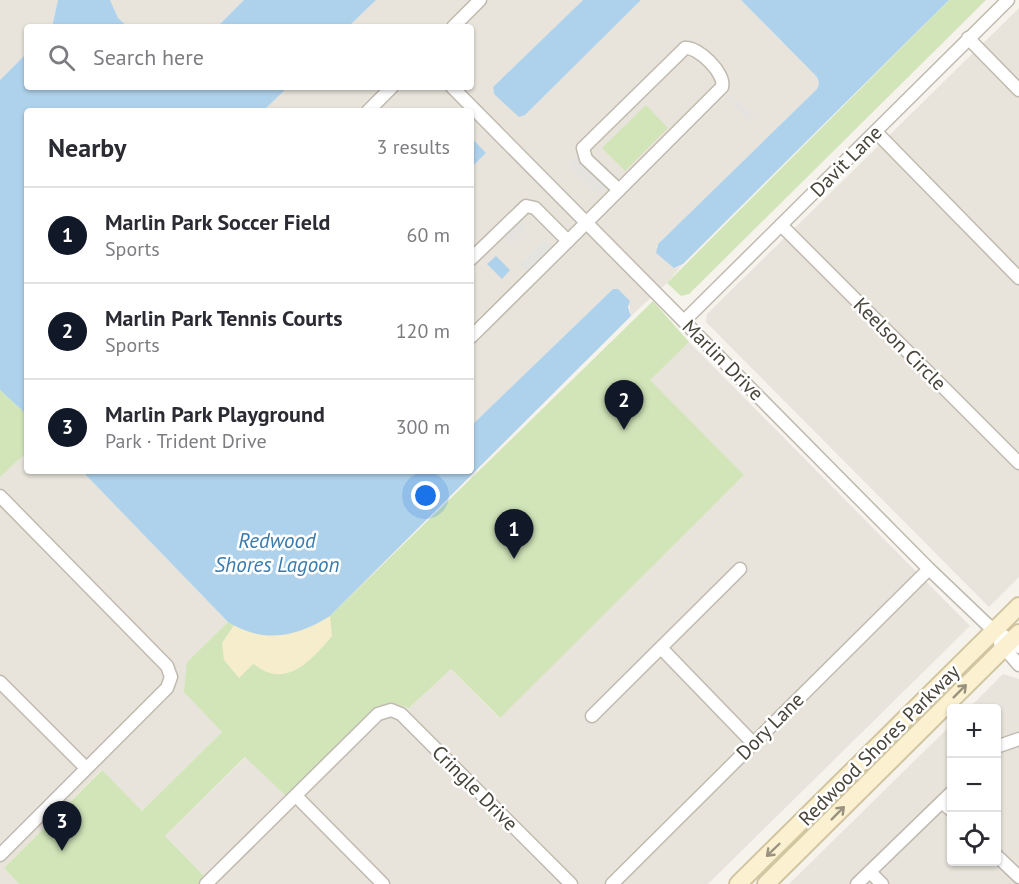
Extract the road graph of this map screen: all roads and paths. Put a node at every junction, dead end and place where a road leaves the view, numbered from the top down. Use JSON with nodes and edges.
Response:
{"nodes":[{"id":1,"x":480,"y":0,"type":"edge"},
{"id":2,"x":1008,"y":0,"type":"edge"},
{"id":3,"x":456,"y":24,"type":"edge"},
{"id":4,"x":968,"y":38,"type":"junction"},
{"id":5,"x":389,"y":90,"type":"edge"},
{"id":6,"x":455,"y":90,"type":"edge"},
{"id":7,"x":1019,"y":90,"type":"edge"},
{"id":8,"x":371,"y":108,"type":"edge"},
{"id":9,"x":473,"y":108,"type":"edge"},
{"id":10,"x":474,"y":109,"type":"edge"},
{"id":11,"x":876,"y":132,"type":"junction"},
{"id":12,"x":619,"y":190,"type":"junction"},
{"id":13,"x":586,"y":223,"type":"junction"},
{"id":14,"x":781,"y":225,"type":"junction"},
{"id":15,"x":568,"y":241,"type":"junction"},
{"id":16,"x":474,"y":256,"type":"edge"},
{"id":17,"x":1019,"y":278,"type":"edge"},
{"id":18,"x":684,"y":321,"type":"junction"},
{"id":19,"x":474,"y":334,"type":"edge"},
{"id":20,"x":1019,"y":463,"type":"edge"},
{"id":21,"x":0,"y":496,"type":"edge"},
{"id":22,"x":929,"y":568,"type":"junction"},
{"id":23,"x":740,"y":569,"type":"dead end"},
{"id":24,"x":1019,"y":606,"type":"edge"},
{"id":25,"x":994,"y":631,"type":"junction"},
{"id":26,"x":1013,"y":642,"type":"edge"},
{"id":27,"x":662,"y":649,"type":"junction"},
{"id":28,"x":1019,"y":665,"type":"edge"},
{"id":29,"x":0,"y":682,"type":"edge"},
{"id":30,"x":592,"y":716,"type":"dead end"},
{"id":31,"x":1019,"y":739,"type":"edge"},
{"id":32,"x":753,"y":743,"type":"junction"},
{"id":33,"x":1001,"y":745,"type":"edge"},
{"id":34,"x":85,"y":767,"type":"junction"},
{"id":35,"x":296,"y":796,"type":"junction"},
{"id":36,"x":947,"y":806,"type":"edge"},
{"id":37,"x":0,"y":855,"type":"edge"},
{"id":38,"x":1001,"y":860,"type":"edge"},
{"id":39,"x":870,"y":872,"type":"junction"},
{"id":40,"x":1019,"y":878,"type":"edge"},
{"id":41,"x":206,"y":884,"type":"edge"},
{"id":42,"x":383,"y":884,"type":"edge"},
{"id":43,"x":571,"y":884,"type":"edge"},
{"id":44,"x":612,"y":884,"type":"edge"},
{"id":45,"x":738,"y":884,"type":"edge"},
{"id":46,"x":766,"y":884,"type":"edge"},
{"id":47,"x":857,"y":884,"type":"edge"},
{"id":48,"x":882,"y":884,"type":"edge"}],
"edges":[{"from":1,"to":3,"type":"street"},
{"from":2,"to":4,"type":"street","name":"Davit Lane"},
{"from":4,"to":7,"type":"street"},
{"from":4,"to":11,"type":"street","name":"Davit Lane"},
{"from":5,"to":8,"type":"street"},
{"from":6,"to":9,"type":"street","name":"Marlin Drive"},
{"from":10,"to":13,"type":"street","name":"Marlin Drive"},
{"from":11,"to":14,"type":"street","name":"Davit Lane"},
{"from":11,"to":17,"type":"street"},
{"from":12,"to":12,"type":"street"},
{"from":12,"to":13,"type":"street"},
{"from":13,"to":15,"type":"street"},
{"from":13,"to":18,"type":"street","name":"Marlin Drive"},
{"from":14,"to":18,"type":"street","name":"Davit Lane"},
{"from":14,"to":20,"type":"street","name":"Keelson Circle"},
{"from":15,"to":16,"type":"street"},
{"from":15,"to":19,"type":"street"},
{"from":18,"to":22,"type":"street","name":"Marlin Drive"},
{"from":21,"to":34,"type":"street"},
{"from":22,"to":25,"type":"street","name":"Marlin Drive"},
{"from":22,"to":32,"type":"street","name":"Dory Lane"},
{"from":23,"to":27,"type":"street"},
{"from":24,"to":25,"type":"main road","name":"Redwood Shores Parkway"},
{"from":25,"to":26,"type":"street","name":"Marlin Drive"},
{"from":25,"to":45,"type":"main road","name":"Redwood Shores Parkway","one_way":true},
{"from":26,"to":28,"type":"street","name":"Marlin Drive"},
{"from":46,"to":26,"type":"main road","name":"Redwood Shores Parkway","one_way":true},
{"from":27,"to":30,"type":"street"},
{"from":27,"to":32,"type":"street"},
{"from":29,"to":34,"type":"street"},
{"from":31,"to":33,"type":"street"},
{"from":32,"to":44,"type":"street","name":"Dory Lane"},
{"from":34,"to":37,"type":"street"},
{"from":35,"to":41,"type":"street"},
{"from":35,"to":42,"type":"street"},
{"from":35,"to":43,"type":"street","name":"Cringle Drive"},
{"from":36,"to":39,"type":"street"},
{"from":38,"to":40,"type":"street"},
{"from":39,"to":47,"type":"street"},
{"from":39,"to":48,"type":"street"}]}
